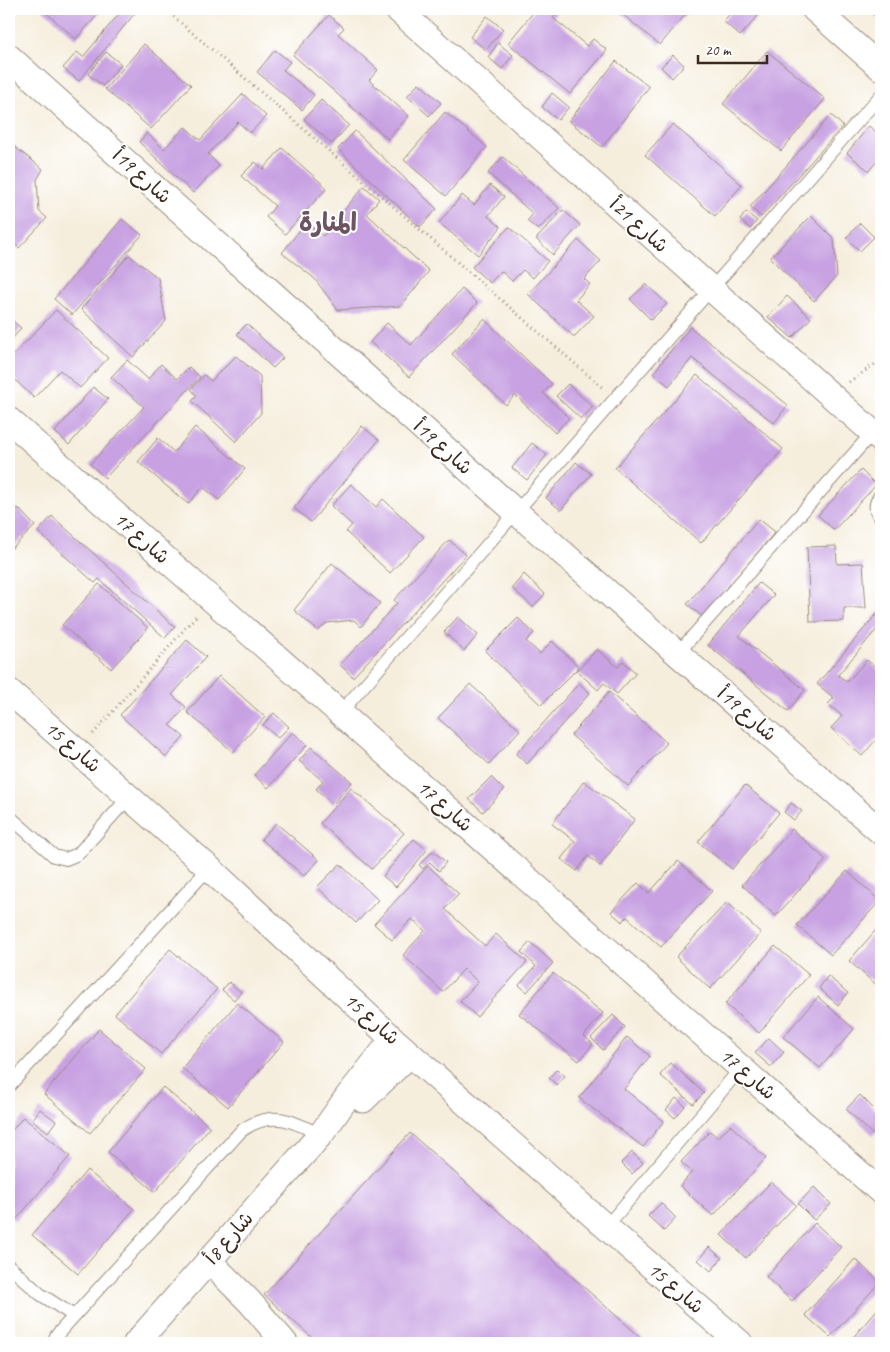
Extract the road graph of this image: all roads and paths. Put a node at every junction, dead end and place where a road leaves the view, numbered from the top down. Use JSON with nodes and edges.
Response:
{"nodes":[{"id":1,"x":397,"y":9,"type":"edge"},
{"id":2,"x":814,"y":9,"type":"edge"},
{"id":3,"x":166,"y":10,"type":"edge"},
{"id":4,"x":9,"y":56,"type":"edge"},
{"id":5,"x":881,"y":68,"type":"edge"},
{"id":6,"x":881,"y":95,"type":"edge"},
{"id":7,"x":710,"y":289,"type":"junction"},
{"id":8,"x":881,"y":360,"type":"edge"},
{"id":9,"x":830,"y":395,"type":"junction"},
{"id":10,"x":615,"y":399,"type":"junction"},
{"id":11,"x":9,"y":420,"type":"edge"},
{"id":12,"x":877,"y":436,"type":"edge"},
{"id":13,"x":881,"y":494,"type":"edge"},
{"id":14,"x":516,"y":512,"type":"junction"},
{"id":15,"x":881,"y":518,"type":"edge"},
{"id":16,"x":211,"y":599,"type":"junction"},
{"id":17,"x":677,"y":654,"type":"junction"},
{"id":18,"x":9,"y":691,"type":"edge"},
{"id":19,"x":340,"y":713,"type":"junction"},
{"id":20,"x":78,"y":751,"type":"junction"},
{"id":21,"x":129,"y":797,"type":"junction"},
{"id":22,"x":9,"y":816,"type":"edge"},
{"id":23,"x":881,"y":832,"type":"edge"},
{"id":24,"x":209,"y":868,"type":"junction"},
{"id":25,"x":402,"y":1046,"type":"junction"},
{"id":26,"x":741,"y":1068,"type":"junction"},
{"id":27,"x":9,"y":1086,"type":"edge"},
{"id":28,"x":321,"y":1134,"type":"junction"},
{"id":29,"x":881,"y":1192,"type":"edge"},
{"id":30,"x":606,"y":1228,"type":"junction"},
{"id":31,"x":9,"y":1266,"type":"edge"},
{"id":32,"x":203,"y":1268,"type":"junction"},
{"id":33,"x":74,"y":1316,"type":"junction"},
{"id":34,"x":281,"y":1340,"type":"edge"},
{"id":35,"x":53,"y":1343,"type":"edge"},
{"id":36,"x":136,"y":1343,"type":"edge"},
{"id":37,"x":740,"y":1343,"type":"edge"}],
"edges":[{"from":1,"to":7,"type":"street","name":"شارع 21أ"},
{"from":2,"to":5,"type":"street"},
{"from":3,"to":10,"type":"path"},
{"from":4,"to":14,"type":"street","name":"شارع 19أ"},
{"from":6,"to":7,"type":"lane"},
{"from":7,"to":9,"type":"street","name":"شارع 21أ"},
{"from":7,"to":10,"type":"lane"},
{"from":8,"to":9,"type":"path"},
{"from":9,"to":12,"type":"street","name":"شارع 21أ"},
{"from":10,"to":14,"type":"lane"},
{"from":11,"to":16,"type":"street","name":"شارع 17"},
{"from":12,"to":17,"type":"lane"},
{"from":13,"to":15,"type":"lane"},
{"from":14,"to":17,"type":"street","name":"شارع 19أ"},
{"from":14,"to":19,"type":"lane"},
{"from":16,"to":19,"type":"street","name":"شارع 17"},
{"from":16,"to":20,"type":"path"},
{"from":17,"to":23,"type":"street","name":"شارع 19أ"},
{"from":18,"to":20,"type":"street","name":"شارع 15"},
{"from":19,"to":26,"type":"street","name":"شارع 17"},
{"from":20,"to":21,"type":"street","name":"شارع 15"},
{"from":21,"to":22,"type":"lane"},
{"from":21,"to":24,"type":"street","name":"شارع 15"},
{"from":24,"to":25,"type":"street","name":"شارع 15"},
{"from":24,"to":27,"type":"lane"},
{"from":25,"to":28,"type":"street","name":"شارع 8أ"},
{"from":25,"to":30,"type":"street","name":"شارع 15"},
{"from":26,"to":29,"type":"street","name":"شارع 17"},
{"from":26,"to":30,"type":"lane"},
{"from":28,"to":32,"type":"street","name":"شارع 8أ"},
{"from":28,"to":33,"type":"lane"},
{"from":30,"to":37,"type":"street","name":"شارع 15"},
{"from":31,"to":33,"type":"lane"},
{"from":32,"to":34,"type":"street"},
{"from":32,"to":36,"type":"street","name":"شارع 8أ"},
{"from":33,"to":35,"type":"lane"}]}
